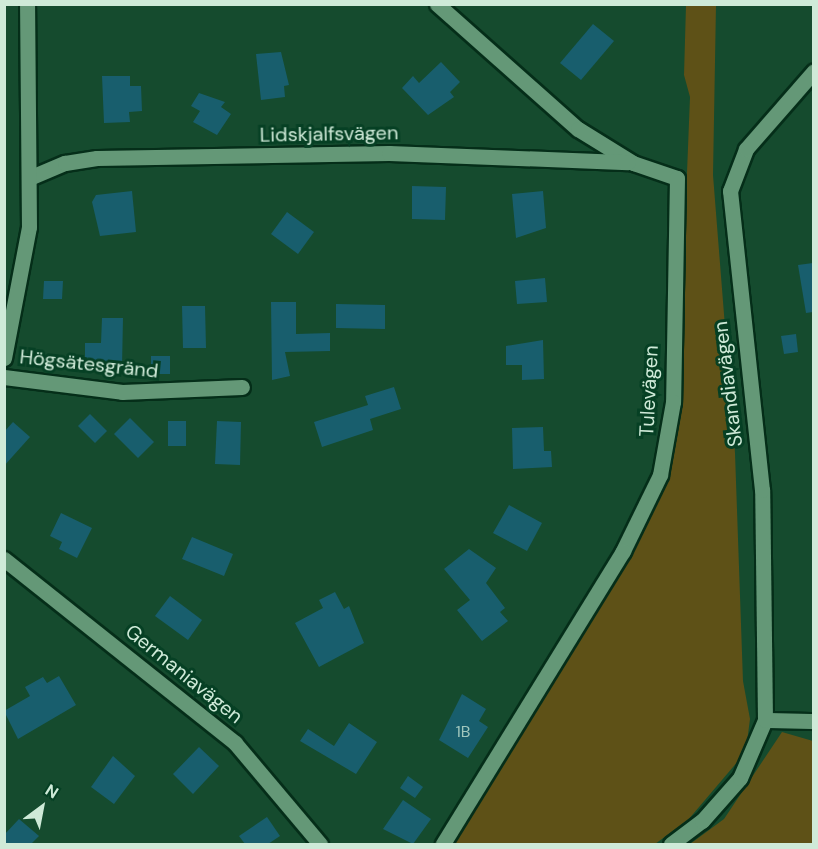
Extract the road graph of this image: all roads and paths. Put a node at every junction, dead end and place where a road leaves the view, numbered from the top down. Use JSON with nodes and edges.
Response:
{"nodes":[{"id":1,"x":27,"y":4,"type":"edge"},
{"id":2,"x":437,"y":4,"type":"edge"},
{"id":3,"x":811,"y":77,"type":"edge"},
{"id":4,"x":633,"y":163,"type":"junction"},
{"id":5,"x":29,"y":178,"type":"junction"},
{"id":6,"x":4,"y":358,"type":"edge"},
{"id":7,"x":4,"y":377,"type":"edge"},
{"id":8,"x":242,"y":387,"type":"dead end"},
{"id":9,"x":4,"y":559,"type":"edge"},
{"id":10,"x":765,"y":720,"type":"junction"},
{"id":11,"x":813,"y":721,"type":"edge"},
{"id":12,"x":317,"y":843,"type":"edge"},
{"id":13,"x":443,"y":844,"type":"edge"},
{"id":14,"x":671,"y":844,"type":"edge"}],
"edges":[{"from":1,"to":5,"type":"street"},
{"from":2,"to":4,"type":"street","name":"Tulevägen"},
{"from":3,"to":10,"type":"street","name":"Skandiavägen"},
{"from":4,"to":5,"type":"street","name":"Lidskjalfsvägen"},
{"from":4,"to":13,"type":"street","name":"Tulevägen"},
{"from":5,"to":6,"type":"street"},
{"from":7,"to":8,"type":"street","name":"Högsätesgränd"},
{"from":9,"to":12,"type":"street","name":"Germaniavägen"},
{"from":10,"to":11,"type":"street"},
{"from":10,"to":14,"type":"street"}]}
